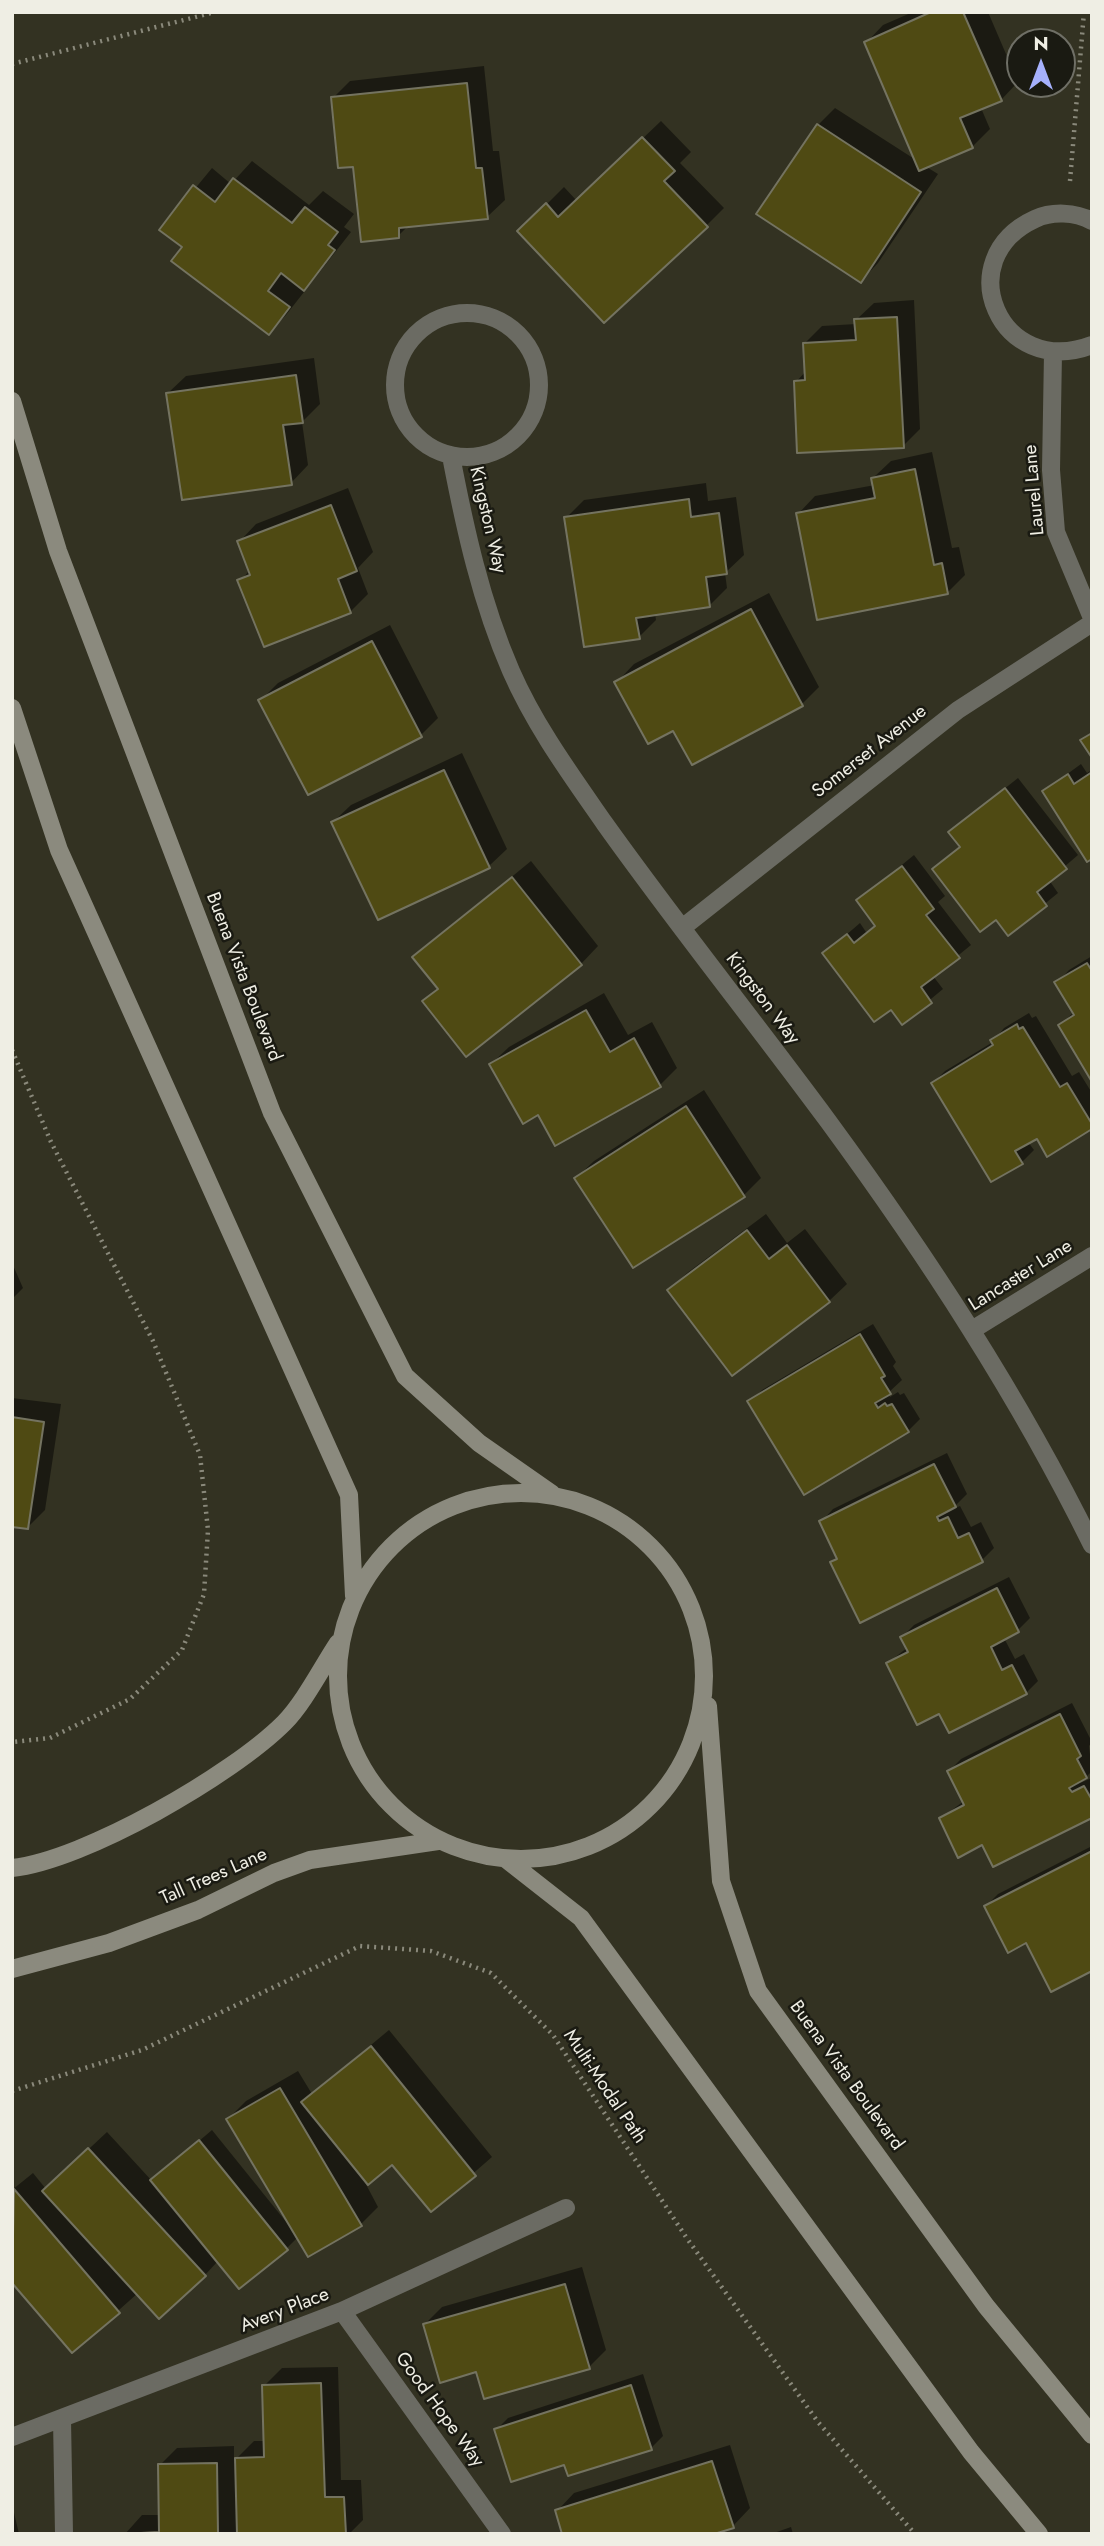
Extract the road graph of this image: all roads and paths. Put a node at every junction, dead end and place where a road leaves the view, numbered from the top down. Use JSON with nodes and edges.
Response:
{"nodes":[{"id":1,"x":215,"y":12,"type":"edge"},
{"id":2,"x":1084,"y":12,"type":"edge"},
{"id":3,"x":12,"y":64,"type":"edge"},
{"id":4,"x":1067,"y":214,"type":"junction"},
{"id":5,"x":1092,"y":221,"type":"edge"},
{"id":6,"x":1092,"y":345,"type":"edge"},
{"id":7,"x":1053,"y":353,"type":"junction"},
{"id":8,"x":12,"y":401,"type":"edge"},
{"id":9,"x":451,"y":456,"type":"junction"},
{"id":10,"x":1092,"y":620,"type":"edge"},
{"id":11,"x":12,"y":708,"type":"edge"},
{"id":12,"x":682,"y":928,"type":"junction"},
{"id":13,"x":12,"y":1050,"type":"edge"},
{"id":14,"x":1092,"y":1256,"type":"edge"},
{"id":15,"x":972,"y":1330,"type":"junction"},
{"id":16,"x":552,"y":1494,"type":"junction"},
{"id":17,"x":1092,"y":1545,"type":"edge"},
{"id":18,"x":354,"y":1596,"type":"junction"},
{"id":19,"x":338,"y":1643,"type":"junction"},
{"id":20,"x":706,"y":1683,"type":"junction"},
{"id":21,"x":12,"y":1742,"type":"edge"},
{"id":22,"x":438,"y":1841,"type":"junction"},
{"id":23,"x":508,"y":1860,"type":"junction"},
{"id":24,"x":12,"y":1868,"type":"edge"},
{"id":25,"x":12,"y":1969,"type":"edge"},
{"id":26,"x":12,"y":2091,"type":"edge"},
{"id":27,"x":566,"y":2208,"type":"dead end"},
{"id":28,"x":342,"y":2311,"type":"junction"},
{"id":29,"x":62,"y":2419,"type":"junction"},
{"id":30,"x":1092,"y":2435,"type":"edge"},
{"id":31,"x":12,"y":2437,"type":"edge"},
{"id":32,"x":64,"y":2534,"type":"edge"},
{"id":33,"x":502,"y":2534,"type":"edge"},
{"id":34,"x":915,"y":2534,"type":"edge"},
{"id":35,"x":1039,"y":2534,"type":"edge"}],
"edges":[{"from":1,"to":3,"type":"path"},
{"from":2,"to":4,"type":"path"},
{"from":4,"to":5,"type":"street"},
{"from":4,"to":7,"type":"street"},
{"from":6,"to":7,"type":"street"},
{"from":7,"to":10,"type":"street","name":"Laurel Lane"},
{"from":8,"to":16,"type":"main road","name":"Buena Vista Boulevard"},
{"from":9,"to":9,"type":"street","name":"Kingston Way"},
{"from":9,"to":12,"type":"street","name":"Kingston Way"},
{"from":10,"to":12,"type":"street","name":"Somerset Avenue"},
{"from":11,"to":18,"type":"main road","name":"Buena Vista Boulevard"},
{"from":12,"to":15,"type":"street","name":"Kingston Way"},
{"from":13,"to":21,"type":"path"},
{"from":14,"to":15,"type":"street","name":"Lancaster Lane"},
{"from":15,"to":17,"type":"street","name":"Kingston Way"},
{"from":16,"to":18,"type":"main road","name":"Buena Vista Boulevard"},
{"from":16,"to":20,"type":"main road","name":"Buena Vista Boulevard"},
{"from":18,"to":19,"type":"main road","name":"Buena Vista Boulevard"},
{"from":19,"to":22,"type":"main road","name":"Buena Vista Boulevard"},
{"from":19,"to":24,"type":"main road"},
{"from":20,"to":23,"type":"main road","name":"Buena Vista Boulevard"},
{"from":20,"to":30,"type":"main road","name":"Buena Vista Boulevard"},
{"from":22,"to":23,"type":"main road","name":"Buena Vista Boulevard"},
{"from":22,"to":25,"type":"main road","name":"Tall Trees Lane"},
{"from":23,"to":35,"type":"main road","name":"Buena Vista Boulevard"},
{"from":26,"to":34,"type":"path","name":"Multi-Modal Path"},
{"from":27,"to":28,"type":"street","name":"Avery Place"},
{"from":28,"to":29,"type":"street","name":"Avery Place"},
{"from":28,"to":33,"type":"street","name":"Good Hope Way"},
{"from":29,"to":31,"type":"street","name":"Avery Place"},
{"from":29,"to":32,"type":"street"}]}
